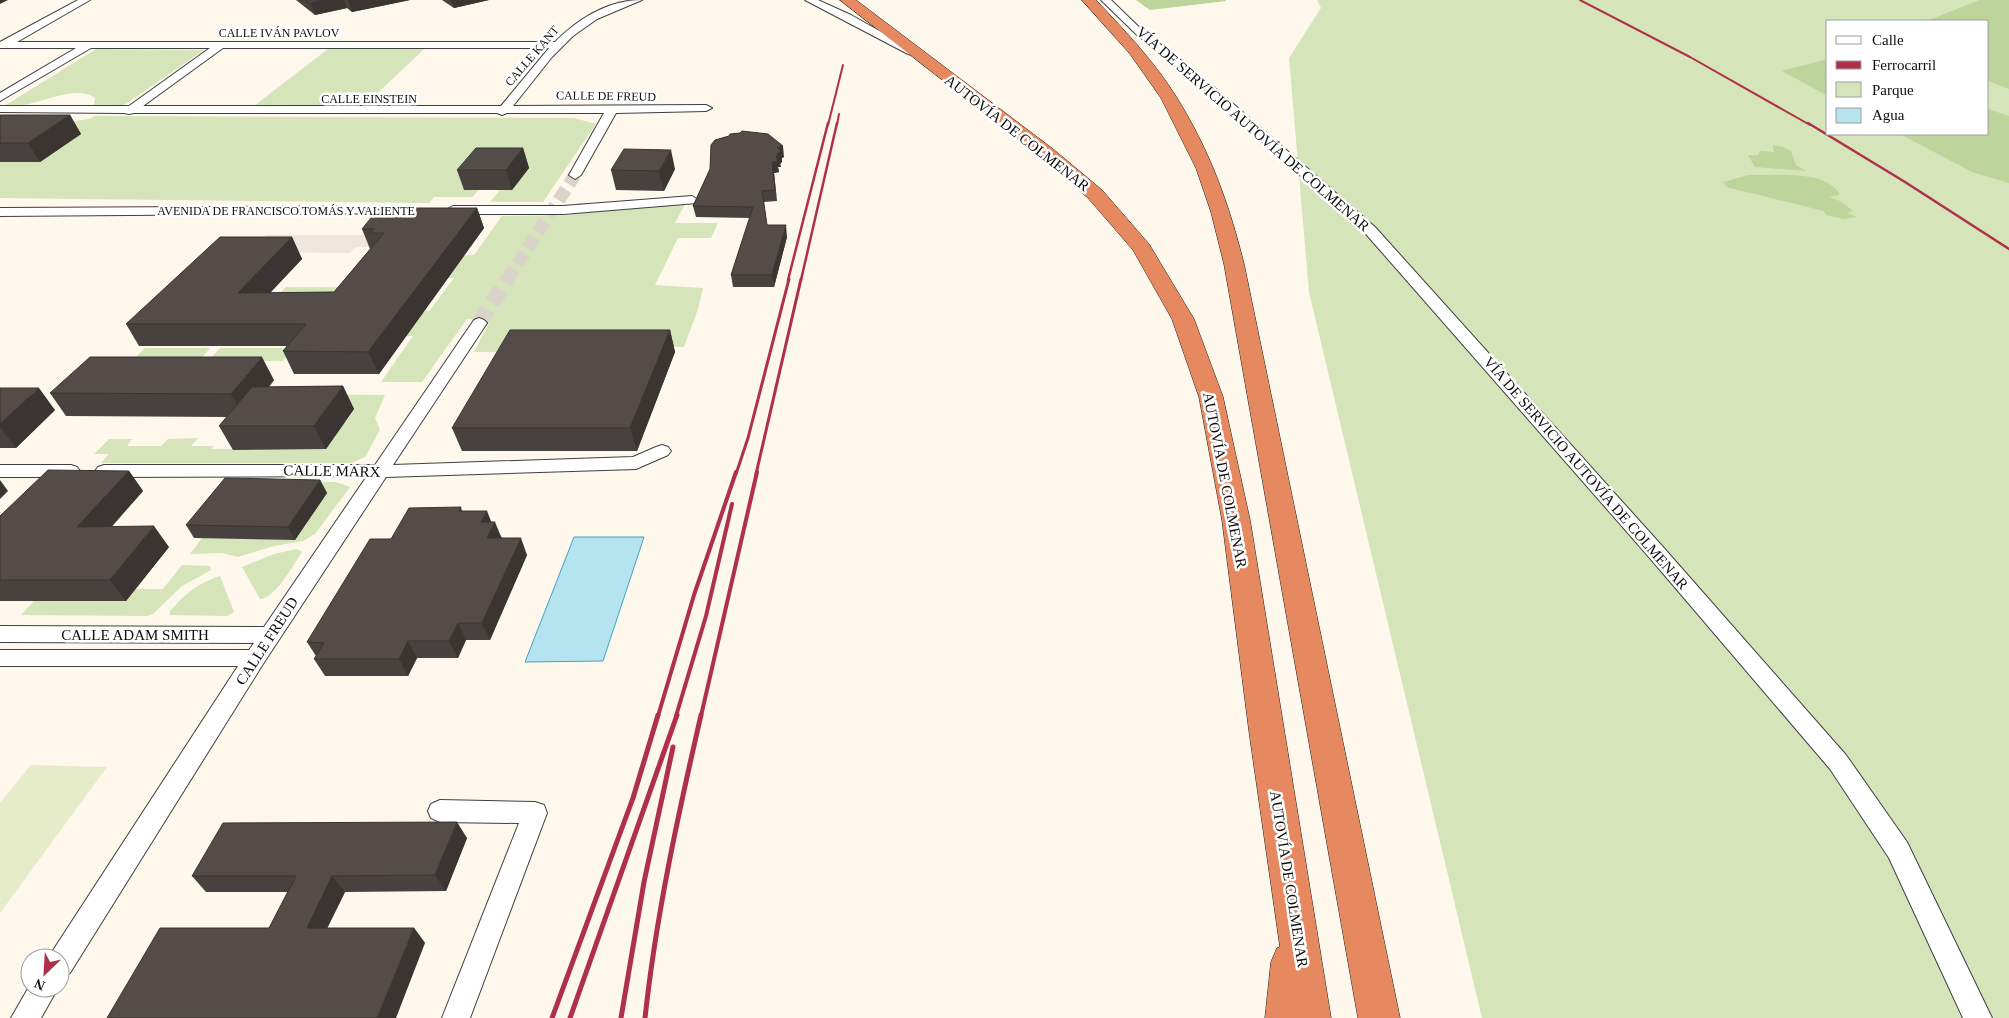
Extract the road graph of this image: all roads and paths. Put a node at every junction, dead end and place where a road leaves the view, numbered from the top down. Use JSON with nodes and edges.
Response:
{"nodes":[{"id":1,"x":72,"y":0,"type":"edge"},
{"id":2,"x":85,"y":0,"type":"edge"},
{"id":3,"x":637,"y":0,"type":"edge"},
{"id":4,"x":810,"y":0,"type":"edge"},
{"id":5,"x":847,"y":0,"type":"edge"},
{"id":6,"x":1089,"y":0,"type":"edge"},
{"id":7,"x":1106,"y":0,"type":"edge"},
{"id":8,"x":1,"y":43,"type":"edge"},
{"id":9,"x":88,"y":45,"type":"junction"},
{"id":10,"x":221,"y":45,"type":"junction"},
{"id":11,"x":559,"y":45,"type":"junction"},
{"id":12,"x":912,"y":52,"type":"junction"},
{"id":13,"x":0,"y":98,"type":"edge"},
{"id":14,"x":706,"y":108,"type":"dead end"},
{"id":15,"x":0,"y":110,"type":"edge"},
{"id":16,"x":130,"y":110,"type":"junction"},
{"id":17,"x":504,"y":110,"type":"junction"},
{"id":18,"x":611,"y":111,"type":"junction"},
{"id":19,"x":575,"y":175,"type":"tunnel mouth"},
{"id":20,"x":692,"y":200,"type":"dead end"},
{"id":21,"x":412,"y":210,"type":"edge"},
{"id":22,"x":438,"y":210,"type":"edge"},
{"id":23,"x":0,"y":212,"type":"edge"},
{"id":24,"x":479,"y":322,"type":"tunnel mouth"},
{"id":25,"x":662,"y":451,"type":"dead end"},
{"id":26,"x":0,"y":471,"type":"edge"},
{"id":27,"x":380,"y":472,"type":"junction"},
{"id":28,"x":0,"y":634,"type":"edge"},
{"id":29,"x":270,"y":635,"type":"junction"},
{"id":30,"x":0,"y":658,"type":"edge"},
{"id":31,"x":255,"y":658,"type":"junction"},
{"id":32,"x":440,"y":811,"type":"dead end"},
{"id":33,"x":1295,"y":911,"type":"junction"},
{"id":34,"x":70,"y":948,"type":"edge"},
{"id":35,"x":38,"y":998,"type":"edge"},
{"id":36,"x":1379,"y":1015,"type":"edge"},
{"id":37,"x":25,"y":1018,"type":"edge"},
{"id":38,"x":456,"y":1018,"type":"edge"},
{"id":39,"x":1286,"y":1018,"type":"edge"},
{"id":40,"x":1310,"y":1018,"type":"edge"},
{"id":41,"x":1978,"y":1018,"type":"edge"}],
"edges":[{"from":1,"to":8,"type":"street"},
{"from":2,"to":8,"type":"street"},
{"from":3,"to":11,"type":"street","name":"CALLE KANT"},
{"from":4,"to":12,"type":"street"},
{"from":5,"to":12,"type":"highway","name":"AUTOVÍA DE COLMENAR"},
{"from":6,"to":36,"type":"highway"},
{"from":7,"to":41,"type":"street","name":"VÍA DE SERVICIO AUTOVÍA DE COLMENAR"},
{"from":8,"to":9,"type":"street","name":"CALLE IVÁN PAVLOV"},
{"from":9,"to":10,"type":"street","name":"CALLE IVÁN PAVLOV"},
{"from":9,"to":13,"type":"street"},
{"from":10,"to":11,"type":"street","name":"CALLE IVÁN PAVLOV"},
{"from":10,"to":16,"type":"street"},
{"from":11,"to":17,"type":"street","name":"CALLE KANT"},
{"from":12,"to":33,"type":"highway","name":"AUTOVÍA DE COLMENAR"},
{"from":14,"to":18,"type":"street","name":"CALLE DE FREUD"},
{"from":15,"to":16,"type":"street","name":"CALLE EINSTEIN"},
{"from":16,"to":17,"type":"street","name":"CALLE EINSTEIN"},
{"from":17,"to":18,"type":"street","name":"CALLE EINSTEIN"},
{"from":18,"to":19,"type":"street"},
{"from":20,"to":22,"type":"street","name":"AVENIDA DE FRANCISCO TOMÁS Y VALIENTE"},
{"from":21,"to":23,"type":"street","name":"AVENIDA DE FRANCISCO TOMÁS Y VALIENTE"},
{"from":24,"to":27,"type":"street","name":"CALLE FREUD"},
{"from":25,"to":27,"type":"street","name":"CALLE MARX"},
{"from":26,"to":27,"type":"street","name":"CALLE MARX"},
{"from":27,"to":29,"type":"street","name":"CALLE FREUD"},
{"from":28,"to":29,"type":"street","name":"CALLE ADAM SMITH"},
{"from":29,"to":31,"type":"street","name":"CALLE FREUD"},
{"from":30,"to":31,"type":"street","name":"CALLE ADAM SMITH"},
{"from":31,"to":34,"type":"street","name":"CALLE FREUD"},
{"from":32,"to":38,"type":"street"},
{"from":33,"to":39,"type":"highway"},
{"from":33,"to":40,"type":"highway","name":"AUTOVÍA DE COLMENAR"},
{"from":35,"to":37,"type":"street"}]}
